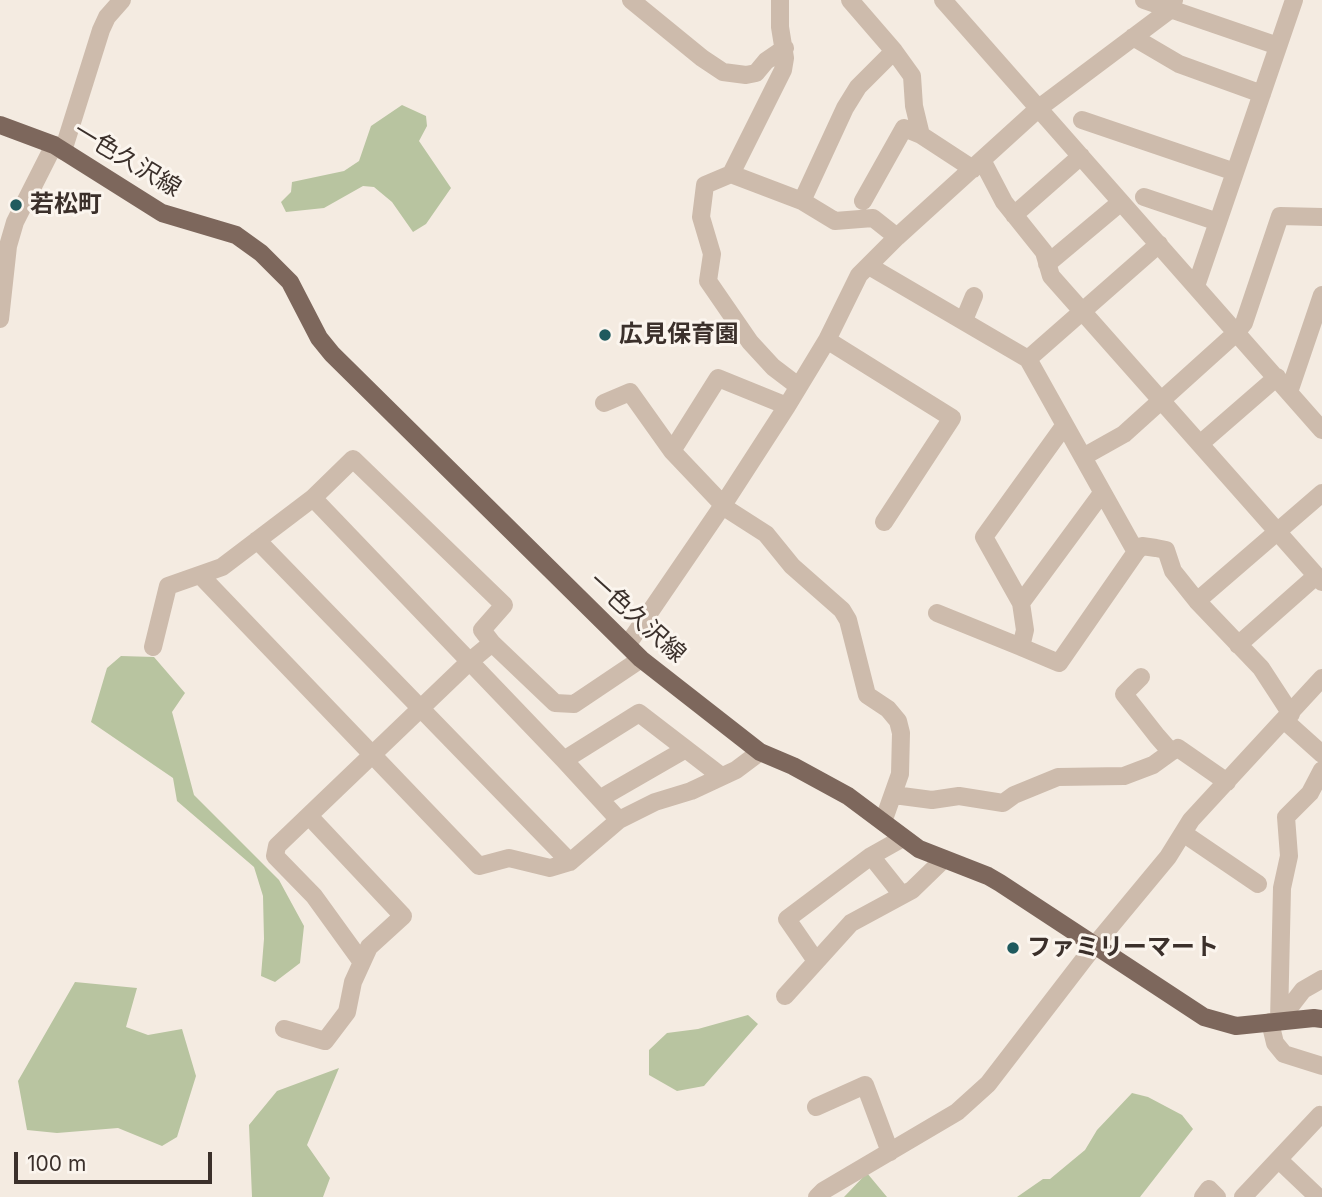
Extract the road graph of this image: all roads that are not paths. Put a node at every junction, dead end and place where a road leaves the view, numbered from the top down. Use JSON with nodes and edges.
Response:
{"nodes":[{"id":1,"x":122,"y":0,"type":"edge"},
{"id":2,"x":631,"y":0,"type":"edge"},
{"id":3,"x":780,"y":0,"type":"edge"},
{"id":4,"x":850,"y":0,"type":"edge"},
{"id":5,"x":943,"y":0,"type":"edge"},
{"id":6,"x":1143,"y":0,"type":"edge"},
{"id":7,"x":1294,"y":0,"type":"edge"},
{"id":8,"x":1173,"y":5,"type":"edge"},
{"id":9,"x":1133,"y":37,"type":"junction"},
{"id":10,"x":1278,"y":46,"type":"junction"},
{"id":11,"x":785,"y":48,"type":"junction"},
{"id":12,"x":894,"y":51,"type":"junction"},
{"id":13,"x":1262,"y":94,"type":"junction"},
{"id":14,"x":1039,"y":108,"type":"junction"},
{"id":15,"x":1082,"y":120,"type":"dead end"},
{"id":16,"x":0,"y":125,"type":"edge"},
{"id":17,"x":921,"y":135,"type":"junction"},
{"id":18,"x":58,"y":148,"type":"junction"},
{"id":19,"x":1081,"y":156,"type":"junction"},
{"id":20,"x":978,"y":164,"type":"junction"},
{"id":21,"x":1235,"y":172,"type":"junction"},
{"id":22,"x":731,"y":174,"type":"junction"},
{"id":23,"x":1144,"y":197,"type":"dead end"},
{"id":24,"x":802,"y":201,"type":"junction"},
{"id":25,"x":863,"y":201,"type":"dead end"},
{"id":26,"x":1121,"y":202,"type":"junction"},
{"id":27,"x":1014,"y":215,"type":"junction"},
{"id":28,"x":1322,"y":217,"type":"edge"},
{"id":29,"x":1218,"y":222,"type":"junction"},
{"id":30,"x":897,"y":237,"type":"junction"},
{"id":31,"x":1159,"y":244,"type":"junction"},
{"id":32,"x":1047,"y":264,"type":"junction"},
{"id":33,"x":869,"y":266,"type":"junction"},
{"id":34,"x":1196,"y":286,"type":"junction"},
{"id":35,"x":1322,"y":295,"type":"edge"},
{"id":36,"x":974,"y":296,"type":"dead end"},
{"id":37,"x":1084,"y":311,"type":"junction"},
{"id":38,"x":0,"y":319,"type":"edge"},
{"id":39,"x":964,"y":320,"type":"junction"},
{"id":40,"x":1236,"y":333,"type":"junction"},
{"id":41,"x":827,"y":340,"type":"junction"},
{"id":42,"x":1314,"y":348,"type":"edge"},
{"id":43,"x":1027,"y":359,"type":"junction"},
{"id":44,"x":1277,"y":377,"type":"junction"},
{"id":45,"x":798,"y":386,"type":"junction"},
{"id":46,"x":1289,"y":392,"type":"junction"},
{"id":47,"x":1162,"y":399,"type":"junction"},
{"id":48,"x":604,"y":403,"type":"dead end"},
{"id":49,"x":786,"y":406,"type":"junction"},
{"id":50,"x":1063,"y":426,"type":"junction"},
{"id":51,"x":1322,"y":430,"type":"edge"},
{"id":52,"x":1201,"y":443,"type":"junction"},
{"id":53,"x":672,"y":451,"type":"junction"},
{"id":54,"x":1083,"y":457,"type":"junction"},
{"id":55,"x":1102,"y":493,"type":"junction"},
{"id":56,"x":1322,"y":493,"type":"edge"},
{"id":57,"x":313,"y":498,"type":"junction"},
{"id":58,"x":723,"y":505,"type":"junction"},
{"id":59,"x":884,"y":522,"type":"dead end"},
{"id":60,"x":1278,"y":532,"type":"junction"},
{"id":61,"x":257,"y":540,"type":"junction"},
{"id":62,"x":1136,"y":552,"type":"junction"},
{"id":63,"x":200,"y":575,"type":"junction"},
{"id":64,"x":1319,"y":579,"type":"edge"},
{"id":65,"x":1197,"y":601,"type":"junction"},
{"id":66,"x":1021,"y":603,"type":"junction"},
{"id":67,"x":937,"y":613,"type":"dead end"},
{"id":68,"x":492,"y":643,"type":"junction"},
{"id":69,"x":628,"y":644,"type":"junction"},
{"id":70,"x":1238,"y":645,"type":"junction"},
{"id":71,"x":153,"y":647,"type":"dead end"},
{"id":72,"x":1021,"y":647,"type":"junction"},
{"id":73,"x":641,"y":659,"type":"junction"},
{"id":74,"x":469,"y":662,"type":"junction"},
{"id":75,"x":1141,"y":677,"type":"dead end"},
{"id":76,"x":1322,"y":678,"type":"edge"},
{"id":77,"x":420,"y":708,"type":"junction"},
{"id":78,"x":1287,"y":717,"type":"junction"},
{"id":79,"x":686,"y":749,"type":"junction"},
{"id":80,"x":760,"y":752,"type":"junction"},
{"id":81,"x":1171,"y":752,"type":"junction"},
{"id":82,"x":1322,"y":754,"type":"edge"},
{"id":83,"x":372,"y":755,"type":"junction"},
{"id":84,"x":564,"y":760,"type":"junction"},
{"id":85,"x":1322,"y":771,"type":"edge"},
{"id":86,"x":721,"y":776,"type":"junction"},
{"id":87,"x":1227,"y":782,"type":"junction"},
{"id":88,"x":894,"y":795,"type":"junction"},
{"id":89,"x":601,"y":798,"type":"junction"},
{"id":90,"x":309,"y":816,"type":"junction"},
{"id":91,"x":619,"y":820,"type":"junction"},
{"id":92,"x":883,"y":822,"type":"junction"},
{"id":93,"x":1183,"y":833,"type":"junction"},
{"id":94,"x":903,"y":838,"type":"junction"},
{"id":95,"x":871,"y":856,"type":"junction"},
{"id":96,"x":944,"y":859,"type":"junction"},
{"id":97,"x":570,"y":862,"type":"junction"},
{"id":98,"x":1258,"y":884,"type":"dead end"},
{"id":99,"x":902,"y":895,"type":"junction"},
{"id":100,"x":1095,"y":945,"type":"junction"},
{"id":101,"x":361,"y":961,"type":"junction"},
{"id":102,"x":816,"y":961,"type":"junction"},
{"id":103,"x":1322,"y":979,"type":"edge"},
{"id":104,"x":785,"y":996,"type":"dead end"},
{"id":105,"x":1322,"y":1019,"type":"edge"},
{"id":106,"x":1275,"y":1022,"type":"junction"},
{"id":107,"x":284,"y":1029,"type":"dead end"},
{"id":108,"x":1322,"y":1066,"type":"edge"},
{"id":109,"x":816,"y":1107,"type":"dead end"},
{"id":110,"x":1322,"y":1116,"type":"edge"},
{"id":111,"x":890,"y":1152,"type":"junction"},
{"id":112,"x":1279,"y":1160,"type":"junction"},
{"id":113,"x":817,"y":1197,"type":"edge"},
{"id":114,"x":1203,"y":1197,"type":"edge"},
{"id":115,"x":1217,"y":1197,"type":"edge"},
{"id":116,"x":1243,"y":1197,"type":"edge"},
{"id":117,"x":1318,"y":1197,"type":"edge"}],
"edges":[{"from":1,"to":18,"type":"street"},
{"from":2,"to":11,"type":"street"},
{"from":3,"to":11,"type":"street"},
{"from":4,"to":12,"type":"street"},
{"from":5,"to":14,"type":"street"},
{"from":6,"to":8,"type":"street"},
{"from":7,"to":10,"type":"street"},
{"from":8,"to":9,"type":"street"},
{"from":8,"to":10,"type":"street"},
{"from":9,"to":13,"type":"street"},
{"from":9,"to":14,"type":"street"},
{"from":10,"to":13,"type":"street"},
{"from":11,"to":22,"type":"street"},
{"from":12,"to":17,"type":"street"},
{"from":12,"to":24,"type":"street"},
{"from":13,"to":21,"type":"street"},
{"from":14,"to":19,"type":"street"},
{"from":14,"to":20,"type":"street"},
{"from":15,"to":21,"type":"street"},
{"from":16,"to":18,"type":"main road","name":"一色久沢線"},
{"from":17,"to":20,"type":"street"},
{"from":17,"to":25,"type":"street"},
{"from":18,"to":38,"type":"street"},
{"from":18,"to":69,"type":"main road","name":"一色久沢線"},
{"from":19,"to":26,"type":"street"},
{"from":19,"to":27,"type":"street"},
{"from":20,"to":27,"type":"street"},
{"from":20,"to":30,"type":"street"},
{"from":21,"to":29,"type":"street"},
{"from":22,"to":24,"type":"street"},
{"from":22,"to":45,"type":"street"},
{"from":23,"to":29,"type":"street"},
{"from":24,"to":30,"type":"street"},
{"from":26,"to":31,"type":"street"},
{"from":26,"to":32,"type":"street"},
{"from":27,"to":32,"type":"street"},
{"from":28,"to":40,"type":"street"},
{"from":29,"to":34,"type":"street"},
{"from":30,"to":33,"type":"street"},
{"from":31,"to":34,"type":"street"},
{"from":31,"to":37,"type":"street"},
{"from":32,"to":37,"type":"street"},
{"from":33,"to":39,"type":"street"},
{"from":33,"to":41,"type":"street"},
{"from":34,"to":40,"type":"street"},
{"from":35,"to":42,"type":"street"},
{"from":36,"to":39,"type":"street"},
{"from":37,"to":43,"type":"street"},
{"from":37,"to":47,"type":"street"},
{"from":39,"to":43,"type":"street"},
{"from":40,"to":44,"type":"street"},
{"from":40,"to":47,"type":"street"},
{"from":41,"to":45,"type":"street"},
{"from":41,"to":59,"type":"street"},
{"from":42,"to":46,"type":"street"},
{"from":43,"to":50,"type":"street"},
{"from":44,"to":46,"type":"street"},
{"from":44,"to":52,"type":"street"},
{"from":45,"to":49,"type":"street"},
{"from":46,"to":51,"type":"street"},
{"from":47,"to":52,"type":"street"},
{"from":47,"to":54,"type":"street"},
{"from":48,"to":53,"type":"street"},
{"from":49,"to":53,"type":"street"},
{"from":49,"to":58,"type":"street"},
{"from":50,"to":54,"type":"street"},
{"from":50,"to":66,"type":"street"},
{"from":52,"to":60,"type":"street"},
{"from":53,"to":58,"type":"street"},
{"from":54,"to":55,"type":"street"},
{"from":55,"to":62,"type":"street"},
{"from":55,"to":66,"type":"street"},
{"from":56,"to":60,"type":"street"},
{"from":57,"to":61,"type":"street"},
{"from":57,"to":68,"type":"street"},
{"from":57,"to":74,"type":"street"},
{"from":58,"to":69,"type":"street"},
{"from":58,"to":88,"type":"street"},
{"from":60,"to":64,"type":"street"},
{"from":60,"to":65,"type":"street"},
{"from":61,"to":63,"type":"street"},
{"from":61,"to":77,"type":"street"},
{"from":62,"to":65,"type":"street"},
{"from":62,"to":72,"type":"street"},
{"from":63,"to":71,"type":"street"},
{"from":63,"to":83,"type":"street"},
{"from":64,"to":70,"type":"street"},
{"from":65,"to":70,"type":"street"},
{"from":66,"to":72,"type":"street"},
{"from":67,"to":72,"type":"street"},
{"from":68,"to":73,"type":"street"},
{"from":68,"to":74,"type":"street"},
{"from":69,"to":73,"type":"main road","name":"一色久沢線"},
{"from":70,"to":78,"type":"street"},
{"from":73,"to":80,"type":"main road","name":"一色久沢線"},
{"from":74,"to":77,"type":"street"},
{"from":74,"to":84,"type":"street"},
{"from":75,"to":81,"type":"street"},
{"from":76,"to":78,"type":"street"},
{"from":77,"to":83,"type":"street"},
{"from":77,"to":97,"type":"street"},
{"from":78,"to":82,"type":"street"},
{"from":78,"to":87,"type":"street"},
{"from":79,"to":84,"type":"street"},
{"from":79,"to":86,"type":"street"},
{"from":79,"to":89,"type":"street"},
{"from":80,"to":86,"type":"street"},
{"from":80,"to":92,"type":"main road","name":"一色久沢線"},
{"from":81,"to":87,"type":"street"},
{"from":81,"to":88,"type":"street"},
{"from":83,"to":90,"type":"street"},
{"from":83,"to":97,"type":"street"},
{"from":84,"to":89,"type":"street"},
{"from":85,"to":106,"type":"street"},
{"from":86,"to":91,"type":"street"},
{"from":87,"to":93,"type":"street"},
{"from":88,"to":92,"type":"street"},
{"from":89,"to":91,"type":"street"},
{"from":90,"to":101,"type":"street"},
{"from":90,"to":101,"type":"street"},
{"from":91,"to":97,"type":"street"},
{"from":92,"to":94,"type":"main road","name":"一色久沢線"},
{"from":93,"to":98,"type":"street"},
{"from":93,"to":100,"type":"street"},
{"from":94,"to":95,"type":"street"},
{"from":94,"to":96,"type":"main road","name":"一色久沢線"},
{"from":95,"to":99,"type":"street"},
{"from":95,"to":102,"type":"street"},
{"from":96,"to":99,"type":"street"},
{"from":96,"to":100,"type":"main road","name":"一色久沢線"},
{"from":99,"to":102,"type":"street"},
{"from":100,"to":106,"type":"main road","name":"一色久沢線"},
{"from":100,"to":111,"type":"street"},
{"from":101,"to":107,"type":"street"},
{"from":102,"to":104,"type":"street"},
{"from":103,"to":106,"type":"street"},
{"from":105,"to":106,"type":"main road","name":"一色久沢線"},
{"from":106,"to":108,"type":"street"},
{"from":109,"to":111,"type":"street"},
{"from":110,"to":112,"type":"street"},
{"from":111,"to":113,"type":"street"},
{"from":112,"to":116,"type":"street"},
{"from":112,"to":117,"type":"street"},
{"from":114,"to":115,"type":"street"}]}
